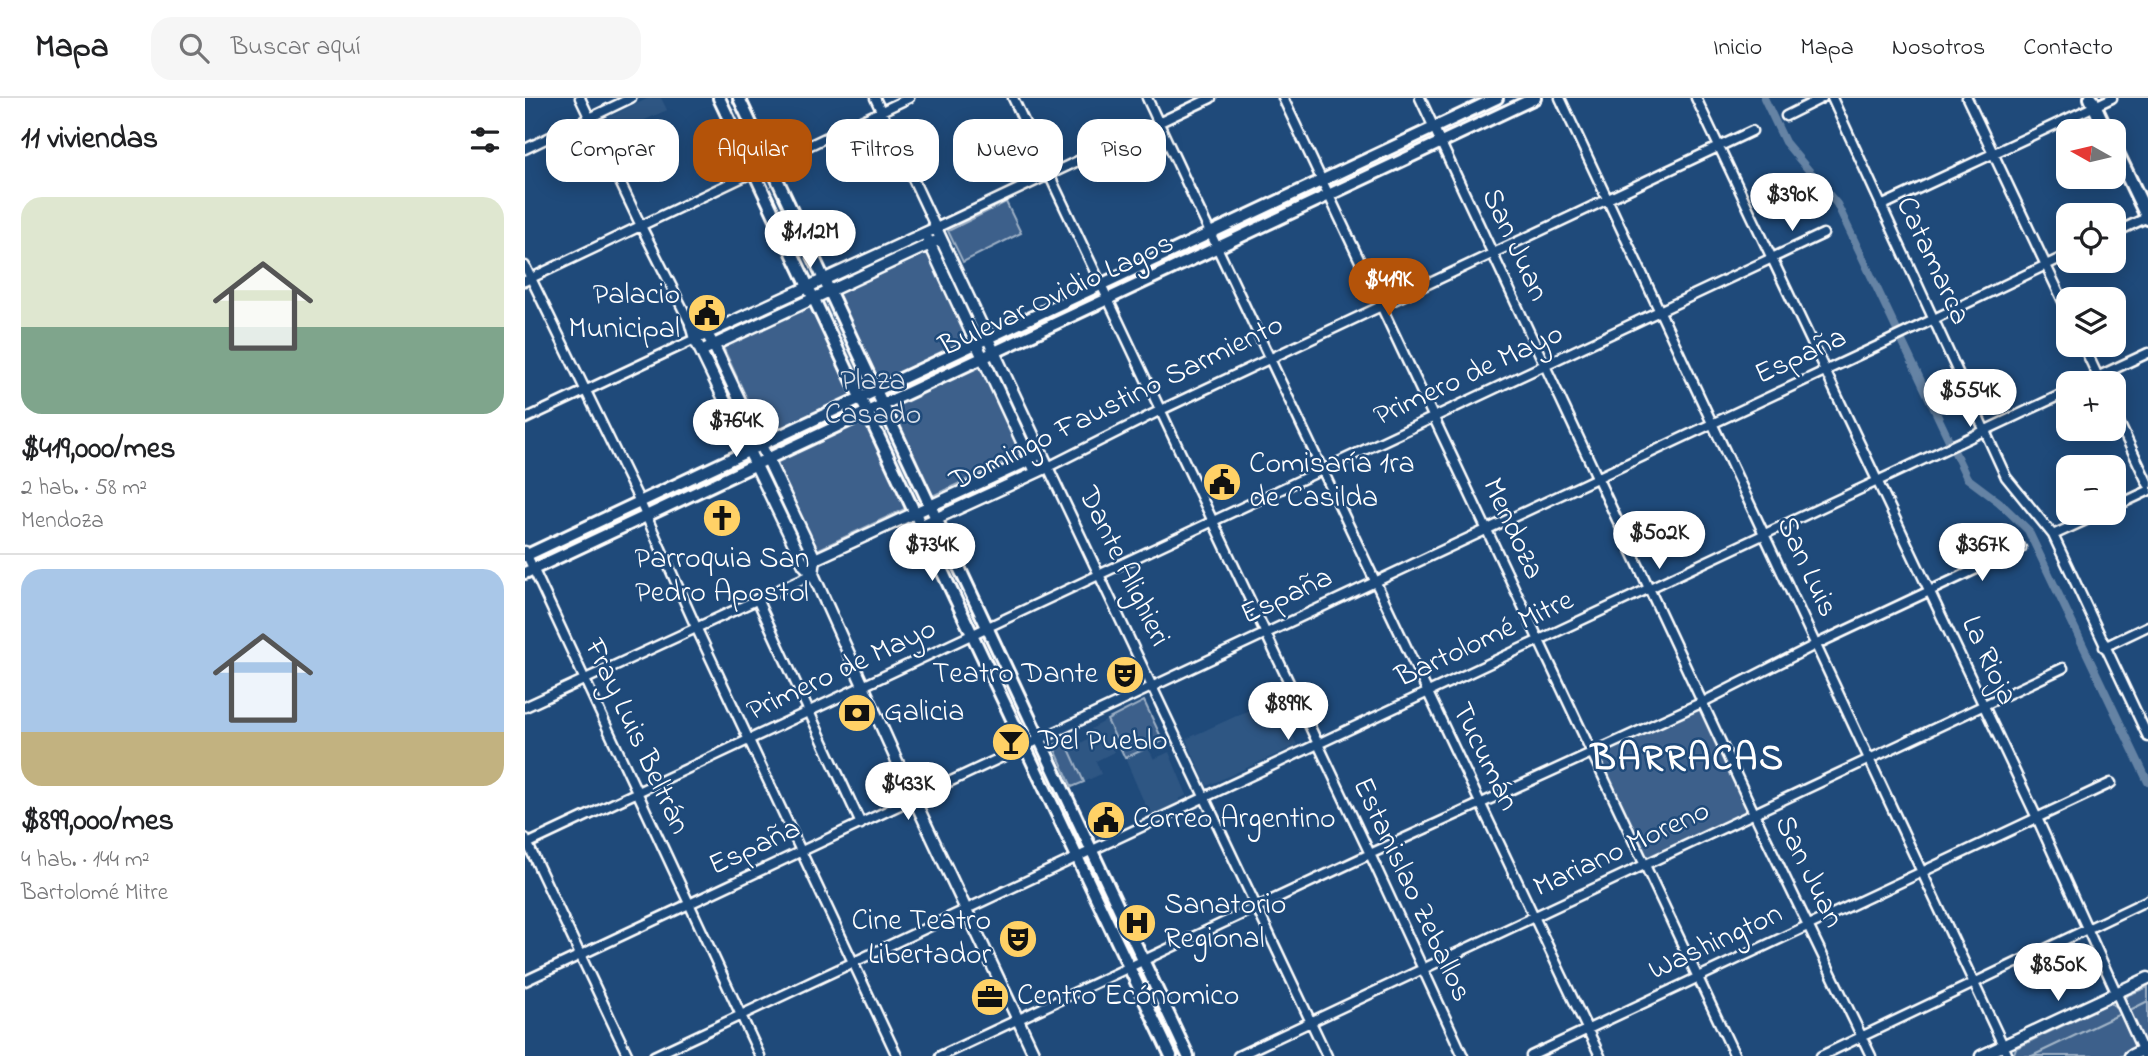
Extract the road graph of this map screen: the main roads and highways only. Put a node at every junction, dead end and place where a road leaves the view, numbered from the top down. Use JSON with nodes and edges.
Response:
{"nodes":[{"id":1,"x":719,"y":98,"type":"edge"},
{"id":2,"x":739,"y":98,"type":"edge"},
{"id":3,"x":1497,"y":98,"type":"edge"},
{"id":4,"x":1535,"y":98,"type":"edge"},
{"id":5,"x":2092,"y":102,"type":"edge"},
{"id":6,"x":2100,"y":119,"type":"edge"},
{"id":7,"x":2126,"y":172,"type":"edge"},
{"id":8,"x":2148,"y":217,"type":"edge"},
{"id":9,"x":876,"y":391,"type":"junction"},
{"id":10,"x":860,"y":398,"type":"junction"},
{"id":11,"x":883,"y":405,"type":"junction"},
{"id":12,"x":867,"y":412,"type":"junction"},
{"id":13,"x":526,"y":554,"type":"edge"},
{"id":14,"x":529,"y":571,"type":"edge"},
{"id":15,"x":1171,"y":1056,"type":"edge"},
{"id":16,"x":1188,"y":1056,"type":"edge"}],
"edges":[{"from":1,"to":10,"type":"main road"},
{"from":2,"to":9,"type":"main road"},
{"from":3,"to":9,"type":"main road","name":"Bulevar Ovidio Lagos"},
{"from":4,"to":11,"type":"main road","name":"Bulevar Ovidio Lagos"},
{"from":5,"to":6,"type":"highway"},
{"from":7,"to":8,"type":"highway"},
{"from":9,"to":10,"type":"main road","name":"Bulevar Ovidio Lagos"},
{"from":9,"to":11,"type":"main road"},
{"from":10,"to":12,"type":"main road"},
{"from":10,"to":13,"type":"main road","name":"Bulevar Ovidio Lagos"},
{"from":11,"to":12,"type":"main road","name":"Bulevar Ovidio Lagos"},
{"from":11,"to":16,"type":"main road"},
{"from":12,"to":14,"type":"main road","name":"Bulevar Ovidio Lagos"},
{"from":12,"to":15,"type":"main road"}]}
